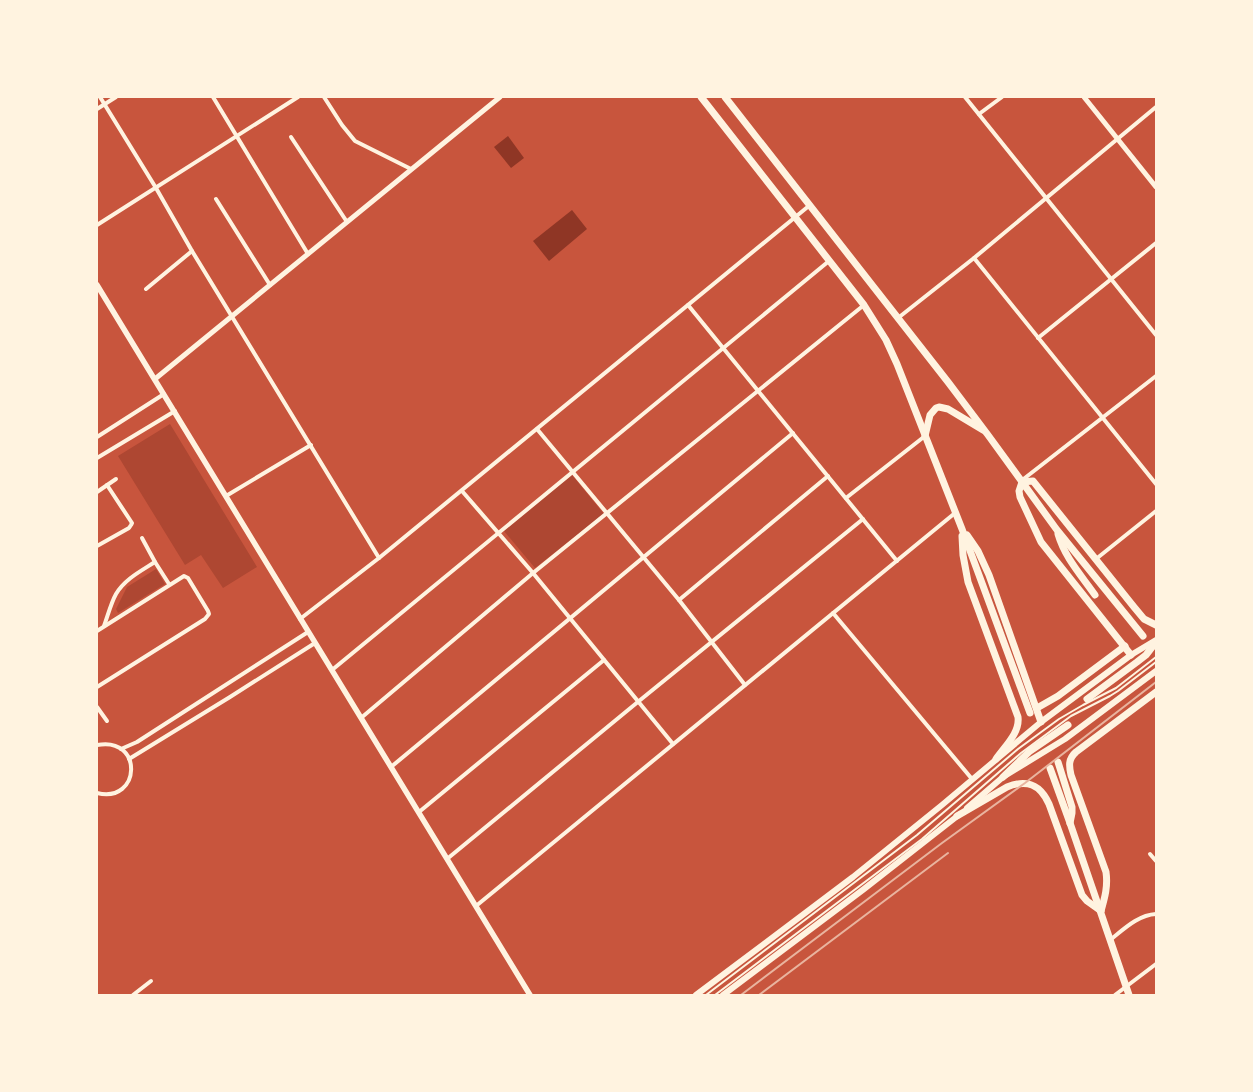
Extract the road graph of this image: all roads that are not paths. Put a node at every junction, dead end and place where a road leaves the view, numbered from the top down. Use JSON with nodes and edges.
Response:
{"nodes":[{"id":1,"x":100,"y":97,"type":"edge"},
{"id":2,"x":116,"y":97,"type":"edge"},
{"id":3,"x":213,"y":97,"type":"edge"},
{"id":4,"x":298,"y":97,"type":"edge"},
{"id":5,"x":324,"y":97,"type":"edge"},
{"id":6,"x":500,"y":97,"type":"edge"},
{"id":7,"x":701,"y":97,"type":"edge"},
{"id":8,"x":725,"y":97,"type":"edge"},
{"id":9,"x":965,"y":97,"type":"edge"},
{"id":10,"x":1002,"y":97,"type":"edge"},
{"id":11,"x":1084,"y":97,"type":"edge"},
{"id":12,"x":104,"y":104,"type":"junction"},
{"id":13,"x":1156,"y":107,"type":"edge"},
{"id":14,"x":97,"y":109,"type":"edge"},
{"id":15,"x":979,"y":114,"type":"junction"},
{"id":16,"x":236,"y":136,"type":"junction"},
{"id":17,"x":291,"y":137,"type":"dead end"},
{"id":18,"x":1117,"y":139,"type":"junction"},
{"id":19,"x":411,"y":169,"type":"junction"},
{"id":20,"x":1156,"y":187,"type":"edge"},
{"id":21,"x":156,"y":188,"type":"junction"},
{"id":22,"x":1046,"y":198,"type":"junction"},
{"id":23,"x":216,"y":199,"type":"dead end"},
{"id":24,"x":810,"y":206,"type":"junction"},
{"id":25,"x":795,"y":218,"type":"junction"},
{"id":26,"x":347,"y":222,"type":"junction"},
{"id":27,"x":97,"y":226,"type":"edge"},
{"id":28,"x":1156,"y":243,"type":"edge"},
{"id":29,"x":192,"y":251,"type":"junction"},
{"id":30,"x":308,"y":254,"type":"junction"},
{"id":31,"x":974,"y":258,"type":"junction"},
{"id":32,"x":829,"y":261,"type":"junction"},
{"id":33,"x":1111,"y":280,"type":"junction"},
{"id":34,"x":97,"y":285,"type":"edge"},
{"id":35,"x":270,"y":285,"type":"junction"},
{"id":36,"x":146,"y":289,"type":"dead end"},
{"id":37,"x":688,"y":305,"type":"junction"},
{"id":38,"x":864,"y":305,"type":"junction"},
{"id":39,"x":232,"y":315,"type":"junction"},
{"id":40,"x":898,"y":318,"type":"junction"},
{"id":41,"x":1156,"y":335,"type":"edge"},
{"id":42,"x":1038,"y":338,"type":"junction"},
{"id":43,"x":724,"y":348,"type":"junction"},
{"id":44,"x":1156,"y":376,"type":"edge"},
{"id":45,"x":155,"y":379,"type":"junction"},
{"id":46,"x":758,"y":390,"type":"junction"},
{"id":47,"x":164,"y":394,"type":"junction"},
{"id":48,"x":174,"y":411,"type":"junction"},
{"id":49,"x":1102,"y":418,"type":"junction"},
{"id":50,"x":537,"y":429,"type":"junction"},
{"id":51,"x":986,"y":432,"type":"junction"},
{"id":52,"x":793,"y":433,"type":"junction"},
{"id":53,"x":925,"y":436,"type":"junction"},
{"id":54,"x":97,"y":437,"type":"edge"},
{"id":55,"x":311,"y":445,"type":"junction"},
{"id":56,"x":97,"y":458,"type":"edge"},
{"id":57,"x":573,"y":472,"type":"junction"},
{"id":58,"x":828,"y":476,"type":"junction"},
{"id":59,"x":116,"y":479,"type":"dead end"},
{"id":60,"x":1021,"y":481,"type":"junction"},
{"id":61,"x":1156,"y":484,"type":"edge"},
{"id":62,"x":107,"y":485,"type":"junction"},
{"id":63,"x":462,"y":491,"type":"junction"},
{"id":64,"x":97,"y":492,"type":"edge"},
{"id":65,"x":226,"y":496,"type":"junction"},
{"id":66,"x":846,"y":498,"type":"junction"},
{"id":67,"x":1156,"y":511,"type":"edge"},
{"id":68,"x":955,"y":513,"type":"junction"},
{"id":69,"x":607,"y":514,"type":"junction"},
{"id":70,"x":863,"y":519,"type":"junction"},
{"id":71,"x":962,"y":529,"type":"junction"},
{"id":72,"x":1057,"y":530,"type":"junction"},
{"id":73,"x":498,"y":533,"type":"junction"},
{"id":74,"x":142,"y":538,"type":"dead end"},
{"id":75,"x":97,"y":546,"type":"edge"},
{"id":76,"x":643,"y":557,"type":"junction"},
{"id":77,"x":380,"y":558,"type":"junction"},
{"id":78,"x":1096,"y":559,"type":"junction"},
{"id":79,"x":897,"y":561,"type":"junction"},
{"id":80,"x":155,"y":562,"type":"junction"},
{"id":81,"x":533,"y":572,"type":"junction"},
{"id":82,"x":169,"y":584,"type":"junction"},
{"id":83,"x":1095,"y":595,"type":"dead end"},
{"id":84,"x":679,"y":600,"type":"junction"},
{"id":85,"x":833,"y":613,"type":"junction"},
{"id":86,"x":570,"y":618,"type":"junction"},
{"id":87,"x":300,"y":619,"type":"junction"},
{"id":88,"x":1156,"y":625,"type":"edge"},
{"id":89,"x":104,"y":626,"type":"junction"},
{"id":90,"x":97,"y":631,"type":"edge"},
{"id":91,"x":308,"y":632,"type":"junction"},
{"id":92,"x":1143,"y":636,"type":"dead end"},
{"id":93,"x":1156,"y":641,"type":"edge"},
{"id":94,"x":712,"y":642,"type":"junction"},
{"id":95,"x":315,"y":643,"type":"junction"},
{"id":96,"x":1125,"y":646,"type":"junction"},
{"id":97,"x":1131,"y":655,"type":"junction"},
{"id":98,"x":1156,"y":657,"type":"edge"},
{"id":99,"x":604,"y":660,"type":"junction"},
{"id":100,"x":1156,"y":662,"type":"edge"},
{"id":101,"x":332,"y":670,"type":"junction"},
{"id":102,"x":1156,"y":671,"type":"edge"},
{"id":103,"x":746,"y":685,"type":"junction"},
{"id":104,"x":97,"y":687,"type":"edge"},
{"id":105,"x":1156,"y":692,"type":"edge"},
{"id":106,"x":1087,"y":699,"type":"dead end"},
{"id":107,"x":639,"y":701,"type":"junction"},
{"id":108,"x":97,"y":708,"type":"edge"},
{"id":109,"x":1037,"y":708,"type":"junction"},
{"id":110,"x":1030,"y":712,"type":"dead end"},
{"id":111,"x":361,"y":718,"type":"junction"},
{"id":112,"x":107,"y":721,"type":"dead end"},
{"id":113,"x":1042,"y":722,"type":"junction"},
{"id":114,"x":1068,"y":726,"type":"dead end"},
{"id":115,"x":673,"y":744,"type":"junction"},
{"id":116,"x":97,"y":745,"type":"edge"},
{"id":117,"x":122,"y":749,"type":"junction"},
{"id":118,"x":996,"y":758,"type":"junction"},
{"id":119,"x":129,"y":759,"type":"junction"},
{"id":120,"x":1058,"y":762,"type":"dead end"},
{"id":121,"x":391,"y":767,"type":"junction"},
{"id":122,"x":1050,"y":768,"type":"dead end"},
{"id":123,"x":1003,"y":777,"type":"junction"},
{"id":124,"x":972,"y":779,"type":"junction"},
{"id":125,"x":97,"y":794,"type":"edge"},
{"id":126,"x":419,"y":812,"type":"junction"},
{"id":127,"x":957,"y":816,"type":"junction"},
{"id":128,"x":1070,"y":823,"type":"junction"},
{"id":129,"x":1150,"y":854,"type":"dead end"},
{"id":130,"x":447,"y":859,"type":"junction"},
{"id":131,"x":1156,"y":861,"type":"edge"},
{"id":132,"x":476,"y":906,"type":"junction"},
{"id":133,"x":1101,"y":910,"type":"junction"},
{"id":134,"x":1156,"y":914,"type":"edge"},
{"id":135,"x":1110,"y":940,"type":"junction"},
{"id":136,"x":1156,"y":964,"type":"edge"},
{"id":137,"x":152,"y":981,"type":"dead end"},
{"id":138,"x":1126,"y":986,"type":"junction"},
{"id":139,"x":133,"y":995,"type":"edge"},
{"id":140,"x":530,"y":995,"type":"edge"},
{"id":141,"x":696,"y":995,"type":"edge"},
{"id":142,"x":706,"y":995,"type":"edge"},
{"id":143,"x":715,"y":995,"type":"edge"},
{"id":144,"x":723,"y":995,"type":"edge"},
{"id":145,"x":1115,"y":995,"type":"edge"},
{"id":146,"x":1129,"y":995,"type":"edge"}],
"edges":[{"from":1,"to":12,"type":"street"},
{"from":2,"to":12,"type":"street"},
{"from":3,"to":16,"type":"street"},
{"from":4,"to":16,"type":"street"},
{"from":5,"to":19,"type":"street"},
{"from":6,"to":19,"type":"street"},
{"from":7,"to":25,"type":"highway"},
{"from":8,"to":24,"type":"highway"},
{"from":9,"to":15,"type":"street"},
{"from":10,"to":15,"type":"street"},
{"from":11,"to":18,"type":"street"},
{"from":12,"to":14,"type":"street"},
{"from":12,"to":21,"type":"street"},
{"from":13,"to":18,"type":"street"},
{"from":15,"to":22,"type":"street"},
{"from":16,"to":21,"type":"street"},
{"from":16,"to":30,"type":"street"},
{"from":17,"to":26,"type":"street"},
{"from":18,"to":20,"type":"street"},
{"from":18,"to":22,"type":"street"},
{"from":19,"to":26,"type":"street"},
{"from":21,"to":27,"type":"street"},
{"from":21,"to":29,"type":"street"},
{"from":22,"to":31,"type":"street"},
{"from":22,"to":33,"type":"street"},
{"from":23,"to":35,"type":"street"},
{"from":24,"to":25,"type":"street"},
{"from":24,"to":40,"type":"highway"},
{"from":25,"to":32,"type":"highway"},
{"from":25,"to":37,"type":"street"},
{"from":26,"to":30,"type":"street"},
{"from":28,"to":33,"type":"street"},
{"from":29,"to":36,"type":"street"},
{"from":29,"to":39,"type":"street"},
{"from":30,"to":35,"type":"street"},
{"from":31,"to":40,"type":"street"},
{"from":31,"to":42,"type":"street"},
{"from":32,"to":38,"type":"highway"},
{"from":32,"to":43,"type":"street"},
{"from":33,"to":41,"type":"street"},
{"from":33,"to":42,"type":"street"},
{"from":34,"to":45,"type":"main road"},
{"from":35,"to":39,"type":"street"},
{"from":37,"to":43,"type":"street"},
{"from":37,"to":50,"type":"street"},
{"from":38,"to":46,"type":"street"},
{"from":38,"to":53,"type":"highway"},
{"from":39,"to":45,"type":"street"},
{"from":39,"to":55,"type":"street"},
{"from":40,"to":51,"type":"highway"},
{"from":42,"to":49,"type":"street"},
{"from":43,"to":46,"type":"street"},
{"from":43,"to":57,"type":"street"},
{"from":44,"to":49,"type":"street"},
{"from":45,"to":47,"type":"main road"},
{"from":46,"to":52,"type":"street"},
{"from":46,"to":69,"type":"street"},
{"from":47,"to":48,"type":"main road"},
{"from":47,"to":54,"type":"street"},
{"from":48,"to":56,"type":"street"},
{"from":48,"to":65,"type":"main road"},
{"from":49,"to":60,"type":"street"},
{"from":49,"to":61,"type":"street"},
{"from":50,"to":57,"type":"street"},
{"from":50,"to":63,"type":"street"},
{"from":51,"to":53,"type":"highway"},
{"from":51,"to":60,"type":"highway"},
{"from":52,"to":58,"type":"street"},
{"from":52,"to":76,"type":"street"},
{"from":53,"to":66,"type":"street"},
{"from":53,"to":68,"type":"highway"},
{"from":55,"to":65,"type":"street"},
{"from":55,"to":77,"type":"street"},
{"from":57,"to":69,"type":"street"},
{"from":57,"to":73,"type":"street"},
{"from":58,"to":66,"type":"street"},
{"from":58,"to":84,"type":"street"},
{"from":59,"to":62,"type":"street"},
{"from":60,"to":72,"type":"highway"},
{"from":60,"to":78,"type":"highway"},
{"from":60,"to":96,"type":"highway"},
{"from":62,"to":64,"type":"street"},
{"from":62,"to":75,"type":"street"},
{"from":63,"to":73,"type":"street"},
{"from":63,"to":77,"type":"street"},
{"from":65,"to":87,"type":"main road"},
{"from":66,"to":70,"type":"street"},
{"from":67,"to":78,"type":"street"},
{"from":68,"to":71,"type":"highway"},
{"from":68,"to":79,"type":"street"},
{"from":69,"to":76,"type":"street"},
{"from":69,"to":81,"type":"street"},
{"from":70,"to":79,"type":"street"},
{"from":70,"to":94,"type":"street"},
{"from":71,"to":109,"type":"highway"},
{"from":71,"to":110,"type":"highway"},
{"from":71,"to":118,"type":"highway"},
{"from":72,"to":83,"type":"highway"},
{"from":72,"to":92,"type":"highway"},
{"from":73,"to":81,"type":"street"},
{"from":73,"to":101,"type":"street"},
{"from":74,"to":80,"type":"street"},
{"from":76,"to":84,"type":"street"},
{"from":76,"to":86,"type":"street"},
{"from":77,"to":87,"type":"street"},
{"from":78,"to":88,"type":"highway"},
{"from":79,"to":85,"type":"street"},
{"from":80,"to":82,"type":"street"},
{"from":80,"to":89,"type":"street"},
{"from":81,"to":86,"type":"street"},
{"from":81,"to":111,"type":"street"},
{"from":82,"to":89,"type":"street"},
{"from":82,"to":104,"type":"street"},
{"from":84,"to":94,"type":"street"},
{"from":85,"to":103,"type":"street"},
{"from":85,"to":124,"type":"street"},
{"from":86,"to":99,"type":"street"},
{"from":86,"to":121,"type":"street"},
{"from":87,"to":91,"type":"main road"},
{"from":89,"to":90,"type":"street"},
{"from":91,"to":95,"type":"main road"},
{"from":91,"to":117,"type":"street"},
{"from":93,"to":97,"type":"main road"},
{"from":93,"to":106,"type":"highway"},
{"from":94,"to":103,"type":"street"},
{"from":94,"to":107,"type":"street"},
{"from":95,"to":101,"type":"main road"},
{"from":95,"to":119,"type":"street"},
{"from":96,"to":97,"type":"highway"},
{"from":96,"to":109,"type":"highway"},
{"from":97,"to":113,"type":"main road"},
{"from":98,"to":142,"type":"lane"},
{"from":99,"to":107,"type":"street"},
{"from":99,"to":126,"type":"street"},
{"from":100,"to":143,"type":"lane"},
{"from":101,"to":111,"type":"main road"},
{"from":102,"to":123,"type":"main road"},
{"from":103,"to":115,"type":"street"},
{"from":105,"to":133,"type":"highway"},
{"from":107,"to":115,"type":"street"},
{"from":107,"to":130,"type":"street"},
{"from":108,"to":112,"type":"street"},
{"from":109,"to":113,"type":"highway"},
{"from":111,"to":121,"type":"main road"},
{"from":113,"to":118,"type":"main road"},
{"from":114,"to":123,"type":"highway"},
{"from":115,"to":132,"type":"street"},
{"from":116,"to":117,"type":"street"},
{"from":117,"to":119,"type":"street"},
{"from":118,"to":124,"type":"main road"},
{"from":119,"to":125,"type":"street"},
{"from":120,"to":128,"type":"highway"},
{"from":121,"to":126,"type":"main road"},
{"from":122,"to":128,"type":"highway"},
{"from":123,"to":127,"type":"main road"},
{"from":124,"to":141,"type":"main road"},
{"from":126,"to":130,"type":"main road"},
{"from":127,"to":133,"type":"highway"},
{"from":127,"to":144,"type":"main road"},
{"from":128,"to":133,"type":"highway"},
{"from":129,"to":131,"type":"street"},
{"from":130,"to":132,"type":"main road"},
{"from":132,"to":140,"type":"main road"},
{"from":133,"to":135,"type":"highway"},
{"from":134,"to":135,"type":"street"},
{"from":135,"to":138,"type":"highway"},
{"from":136,"to":138,"type":"street"},
{"from":137,"to":139,"type":"street"},
{"from":138,"to":145,"type":"street"},
{"from":138,"to":146,"type":"highway"}]}
